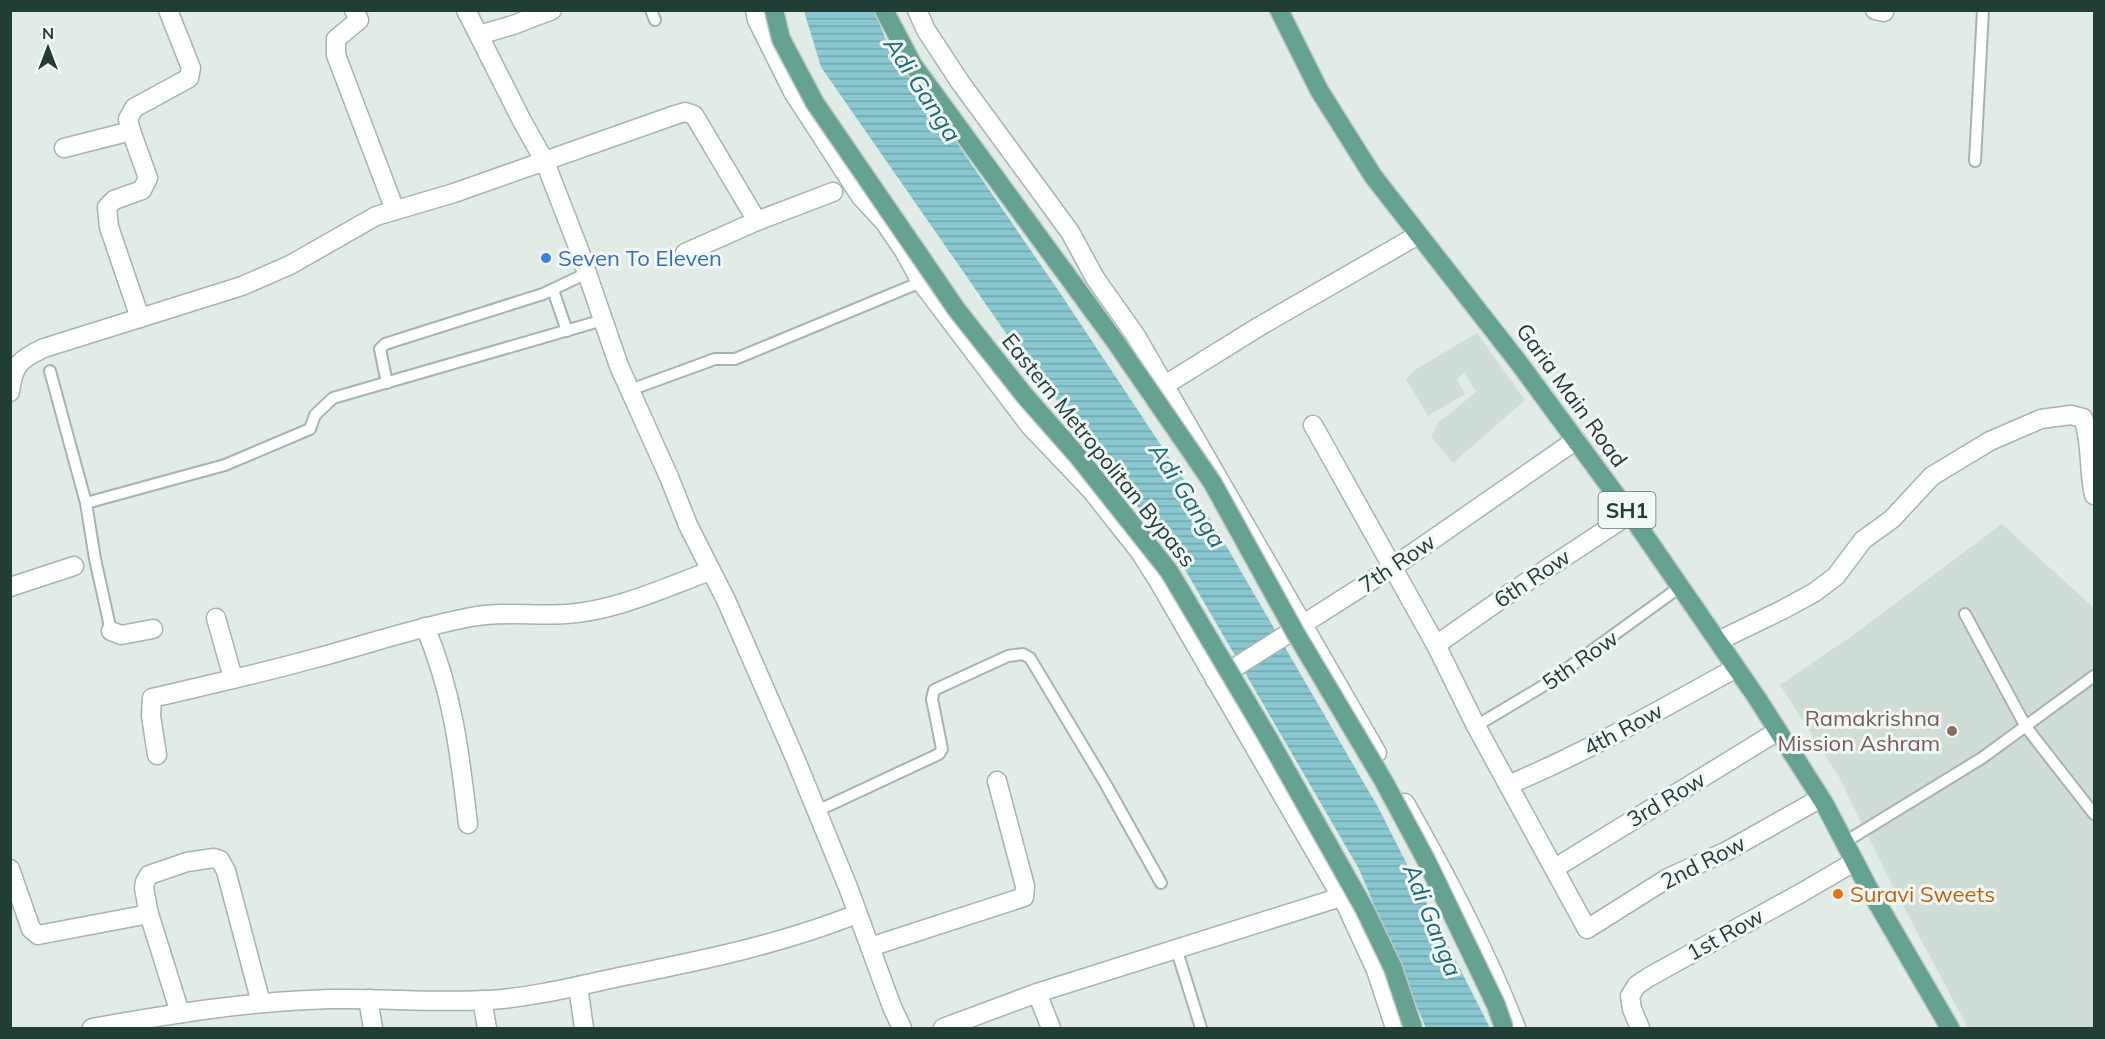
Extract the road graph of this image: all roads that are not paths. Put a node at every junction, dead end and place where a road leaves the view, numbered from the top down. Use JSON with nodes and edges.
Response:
{"nodes":[{"id":1,"x":168,"y":10,"type":"edge"},
{"id":2,"x":354,"y":10,"type":"edge"},
{"id":3,"x":466,"y":10,"type":"edge"},
{"id":4,"x":552,"y":10,"type":"edge"},
{"id":5,"x":755,"y":10,"type":"edge"},
{"id":6,"x":774,"y":10,"type":"edge"},
{"id":7,"x":884,"y":10,"type":"edge"},
{"id":8,"x":917,"y":10,"type":"edge"},
{"id":9,"x":1279,"y":10,"type":"edge"},
{"id":10,"x":1983,"y":10,"type":"edge"},
{"id":11,"x":479,"y":35,"type":"junction"},
{"id":12,"x":131,"y":131,"type":"junction"},
{"id":13,"x":64,"y":148,"type":"dead end"},
{"id":14,"x":1975,"y":160,"type":"dead end"},
{"id":15,"x":545,"y":162,"type":"junction"},
{"id":16,"x":833,"y":192,"type":"dead end"},
{"id":17,"x":395,"y":210,"type":"junction"},
{"id":18,"x":757,"y":221,"type":"junction"},
{"id":19,"x":1418,"y":235,"type":"junction"},
{"id":20,"x":685,"y":253,"type":"dead end"},
{"id":21,"x":587,"y":273,"type":"junction"},
{"id":22,"x":921,"y":282,"type":"junction"},
{"id":23,"x":553,"y":290,"type":"junction"},
{"id":24,"x":140,"y":318,"type":"junction"},
{"id":25,"x":603,"y":320,"type":"junction"},
{"id":26,"x":567,"y":331,"type":"junction"},
{"id":27,"x":50,"y":371,"type":"dead end"},
{"id":28,"x":387,"y":383,"type":"junction"},
{"id":29,"x":1165,"y":385,"type":"junction"},
{"id":30,"x":630,"y":390,"type":"junction"},
{"id":31,"x":10,"y":392,"type":"edge"},
{"id":32,"x":1313,"y":425,"type":"dead end"},
{"id":33,"x":1576,"y":440,"type":"junction"},
{"id":34,"x":2094,"y":495,"type":"edge"},
{"id":35,"x":86,"y":503,"type":"junction"},
{"id":36,"x":1630,"y":514,"type":"junction"},
{"id":37,"x":74,"y":566,"type":"dead end"},
{"id":38,"x":1394,"y":567,"type":"junction"},
{"id":39,"x":710,"y":571,"type":"junction"},
{"id":40,"x":10,"y":587,"type":"edge"},
{"id":41,"x":1680,"y":587,"type":"junction"},
{"id":42,"x":1965,"y":614,"type":"dead end"},
{"id":43,"x":216,"y":618,"type":"dead end"},
{"id":44,"x":1304,"y":624,"type":"junction"},
{"id":45,"x":425,"y":627,"type":"junction"},
{"id":46,"x":153,"y":629,"type":"dead end"},
{"id":47,"x":111,"y":631,"type":"joint"},
{"id":48,"x":1719,"y":641,"type":"junction"},
{"id":49,"x":1436,"y":645,"type":"junction"},
{"id":50,"x":1736,"y":668,"type":"junction"},
{"id":51,"x":2094,"y":676,"type":"edge"},
{"id":52,"x":233,"y":678,"type":"junction"},
{"id":53,"x":1215,"y":681,"type":"junction"},
{"id":54,"x":1476,"y":726,"type":"junction"},
{"id":55,"x":2026,"y":728,"type":"junction"},
{"id":56,"x":1778,"y":730,"type":"junction"},
{"id":57,"x":157,"y":755,"type":"dead end"},
{"id":58,"x":997,"y":781,"type":"dead end"},
{"id":59,"x":1508,"y":785,"type":"junction"},
{"id":60,"x":1821,"y":798,"type":"junction"},
{"id":61,"x":817,"y":811,"type":"junction"},
{"id":62,"x":2094,"y":814,"type":"edge"},
{"id":63,"x":468,"y":824,"type":"dead end"},
{"id":64,"x":1845,"y":842,"type":"junction"},
{"id":65,"x":1854,"y":862,"type":"junction"},
{"id":66,"x":1555,"y":868,"type":"junction"},
{"id":67,"x":10,"y":869,"type":"edge"},
{"id":68,"x":1161,"y":883,"type":"dead end"},
{"id":69,"x":1341,"y":897,"type":"junction"},
{"id":70,"x":149,"y":914,"type":"junction"},
{"id":71,"x":857,"y":914,"type":"junction"},
{"id":72,"x":870,"y":947,"type":"junction"},
{"id":73,"x":1176,"y":948,"type":"junction"},
{"id":74,"x":578,"y":986,"type":"junction"},
{"id":75,"x":1036,"y":993,"type":"junction"},
{"id":76,"x":368,"y":999,"type":"junction"},
{"id":77,"x":482,"y":1000,"type":"junction"},
{"id":78,"x":261,"y":1003,"type":"junction"},
{"id":79,"x":180,"y":1013,"type":"junction"},
{"id":80,"x":92,"y":1029,"type":"edge"},
{"id":81,"x":373,"y":1029,"type":"edge"},
{"id":82,"x":487,"y":1029,"type":"edge"},
{"id":83,"x":584,"y":1029,"type":"edge"},
{"id":84,"x":902,"y":1029,"type":"edge"},
{"id":85,"x":943,"y":1029,"type":"edge"},
{"id":86,"x":1051,"y":1029,"type":"edge"},
{"id":87,"x":1201,"y":1029,"type":"edge"},
{"id":88,"x":1395,"y":1029,"type":"edge"},
{"id":89,"x":1413,"y":1029,"type":"edge"},
{"id":90,"x":1504,"y":1029,"type":"edge"},
{"id":91,"x":1516,"y":1029,"type":"edge"},
{"id":92,"x":1640,"y":1029,"type":"edge"},
{"id":93,"x":1950,"y":1029,"type":"edge"}],
"edges":[{"from":1,"to":12,"type":"street"},
{"from":2,"to":17,"type":"street"},
{"from":3,"to":11,"type":"street"},
{"from":4,"to":11,"type":"street"},
{"from":5,"to":22,"type":"street"},
{"from":6,"to":89,"type":"main road","name":"Eastern Metropolitan Bypass","bridge":true},
{"from":7,"to":90,"type":"main road","bridge":true},
{"from":8,"to":29,"type":"street"},
{"from":9,"to":19,"type":"main road","name":"Garia Main Road","number":"SH1"},
{"from":10,"to":14,"type":"lane"},
{"from":11,"to":15,"type":"street"},
{"from":12,"to":13,"type":"street"},
{"from":12,"to":24,"type":"street"},
{"from":15,"to":17,"type":"street"},
{"from":15,"to":18,"type":"street"},
{"from":15,"to":21,"type":"street"},
{"from":16,"to":18,"type":"street"},
{"from":17,"to":24,"type":"street"},
{"from":18,"to":20,"type":"street"},
{"from":19,"to":29,"type":"street"},
{"from":19,"to":33,"type":"main road","name":"Garia Main Road","number":"SH1"},
{"from":21,"to":23,"type":"lane"},
{"from":21,"to":25,"type":"street"},
{"from":22,"to":30,"type":"lane"},
{"from":22,"to":53,"type":"street"},
{"from":23,"to":26,"type":"lane"},
{"from":23,"to":28,"type":"lane"},
{"from":24,"to":31,"type":"street"},
{"from":25,"to":26,"type":"lane"},
{"from":25,"to":30,"type":"street"},
{"from":26,"to":28,"type":"lane"},
{"from":27,"to":35,"type":"lane"},
{"from":28,"to":35,"type":"lane"},
{"from":29,"to":44,"type":"street"},
{"from":30,"to":39,"type":"street"},
{"from":32,"to":38,"type":"street"},
{"from":33,"to":36,"type":"main road","name":"Garia Main Road","number":"SH1"},
{"from":33,"to":38,"type":"street","name":"7th Row"},
{"from":34,"to":48,"type":"street"},
{"from":35,"to":47,"type":"lane"},
{"from":36,"to":41,"type":"main road","name":"Garia Main Road","number":"SH1"},
{"from":36,"to":49,"type":"street","name":"6th Row"},
{"from":37,"to":40,"type":"street"},
{"from":38,"to":44,"type":"street","name":"7th Row"},
{"from":38,"to":49,"type":"street"},
{"from":39,"to":45,"type":"street"},
{"from":39,"to":61,"type":"street"},
{"from":41,"to":48,"type":"main road","name":"Garia Main Road","number":"SH1"},
{"from":41,"to":54,"type":"lane","name":"5th Row"},
{"from":42,"to":55,"type":"lane"},
{"from":43,"to":52,"type":"street"},
{"from":44,"to":53,"type":"street","name":"7th Row"},
{"from":44,"to":91,"type":"street"},
{"from":45,"to":52,"type":"street"},
{"from":45,"to":63,"type":"street"},
{"from":46,"to":47,"type":"street"},
{"from":48,"to":50,"type":"main road","name":"Garia Main Road","number":"SH1"},
{"from":49,"to":54,"type":"street"},
{"from":50,"to":56,"type":"main road","name":"Garia Main Road","number":"SH1"},
{"from":50,"to":59,"type":"street","name":"4th Row"},
{"from":51,"to":55,"type":"lane"},
{"from":52,"to":57,"type":"street"},
{"from":53,"to":69,"type":"street"},
{"from":54,"to":59,"type":"street"},
{"from":55,"to":62,"type":"lane"},
{"from":55,"to":64,"type":"lane"},
{"from":56,"to":60,"type":"main road","name":"Garia Main Road","number":"SH1"},
{"from":56,"to":66,"type":"street","name":"3rd Row"},
{"from":58,"to":72,"type":"street"},
{"from":59,"to":66,"type":"street"},
{"from":60,"to":64,"type":"main road","name":"Garia Main Road","number":"SH1"},
{"from":60,"to":66,"type":"street","name":"2nd Row"},
{"from":61,"to":68,"type":"lane"},
{"from":61,"to":71,"type":"street"},
{"from":64,"to":65,"type":"main road","name":"Garia Main Road","number":"SH1"},
{"from":65,"to":92,"type":"street","name":"1st Row"},
{"from":65,"to":93,"type":"main road","name":"Garia Main Road","number":"SH1"},
{"from":67,"to":70,"type":"street"},
{"from":69,"to":73,"type":"street"},
{"from":69,"to":88,"type":"street"},
{"from":70,"to":78,"type":"street"},
{"from":70,"to":79,"type":"street"},
{"from":71,"to":72,"type":"street"},
{"from":71,"to":74,"type":"street"},
{"from":72,"to":84,"type":"street"},
{"from":73,"to":75,"type":"street"},
{"from":73,"to":87,"type":"lane"},
{"from":74,"to":77,"type":"street"},
{"from":74,"to":83,"type":"street"},
{"from":75,"to":85,"type":"street"},
{"from":75,"to":86,"type":"street"},
{"from":76,"to":77,"type":"street"},
{"from":76,"to":78,"type":"street"},
{"from":76,"to":81,"type":"street"},
{"from":77,"to":82,"type":"street"},
{"from":78,"to":79,"type":"street"},
{"from":79,"to":80,"type":"street"}]}
